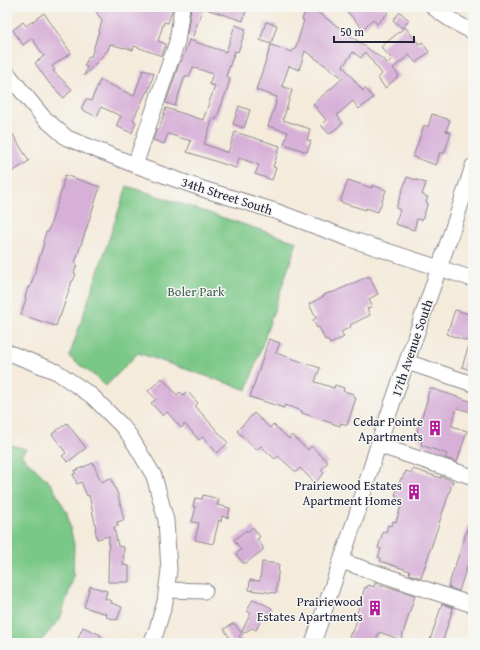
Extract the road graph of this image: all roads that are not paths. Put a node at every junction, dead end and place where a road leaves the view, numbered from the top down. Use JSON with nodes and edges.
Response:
{"nodes":[{"id":1,"x":182,"y":7,"type":"edge"},
{"id":2,"x":433,"y":7,"type":"edge"},
{"id":3,"x":473,"y":32,"type":"edge"},
{"id":4,"x":7,"y":74,"type":"edge"},
{"id":5,"x":135,"y":166,"type":"junction"},
{"id":6,"x":472,"y":174,"type":"edge"},
{"id":7,"x":439,"y":268,"type":"junction"},
{"id":8,"x":473,"y":280,"type":"edge"},
{"id":9,"x":7,"y":352,"type":"edge"},
{"id":10,"x":407,"y":362,"type":"junction"},
{"id":11,"x":473,"y":384,"type":"edge"},
{"id":12,"x":378,"y":445,"type":"junction"},
{"id":13,"x":473,"y":477,"type":"edge"},
{"id":14,"x":341,"y":561,"type":"junction"},
{"id":15,"x":167,"y":590,"type":"junction"},
{"id":16,"x":205,"y":592,"type":"dead end"},
{"id":17,"x":473,"y":604,"type":"edge"},
{"id":18,"x":151,"y":643,"type":"edge"},
{"id":19,"x":314,"y":643,"type":"edge"}],
"edges":[{"from":1,"to":5,"type":"street"},
{"from":2,"to":3,"type":"street"},
{"from":4,"to":5,"type":"street","name":"34th Street South"},
{"from":5,"to":7,"type":"street","name":"34th Street South"},
{"from":6,"to":7,"type":"street","name":"17th Avenue South"},
{"from":7,"to":8,"type":"street","name":"34th Street South"},
{"from":7,"to":10,"type":"street","name":"17th Avenue South"},
{"from":9,"to":15,"type":"street"},
{"from":10,"to":11,"type":"street"},
{"from":10,"to":12,"type":"street","name":"17th Avenue South"},
{"from":12,"to":13,"type":"street"},
{"from":12,"to":14,"type":"street","name":"17th Avenue South"},
{"from":14,"to":17,"type":"street"},
{"from":14,"to":19,"type":"street","name":"17th Avenue South"},
{"from":15,"to":16,"type":"street"},
{"from":15,"to":18,"type":"street"}]}
